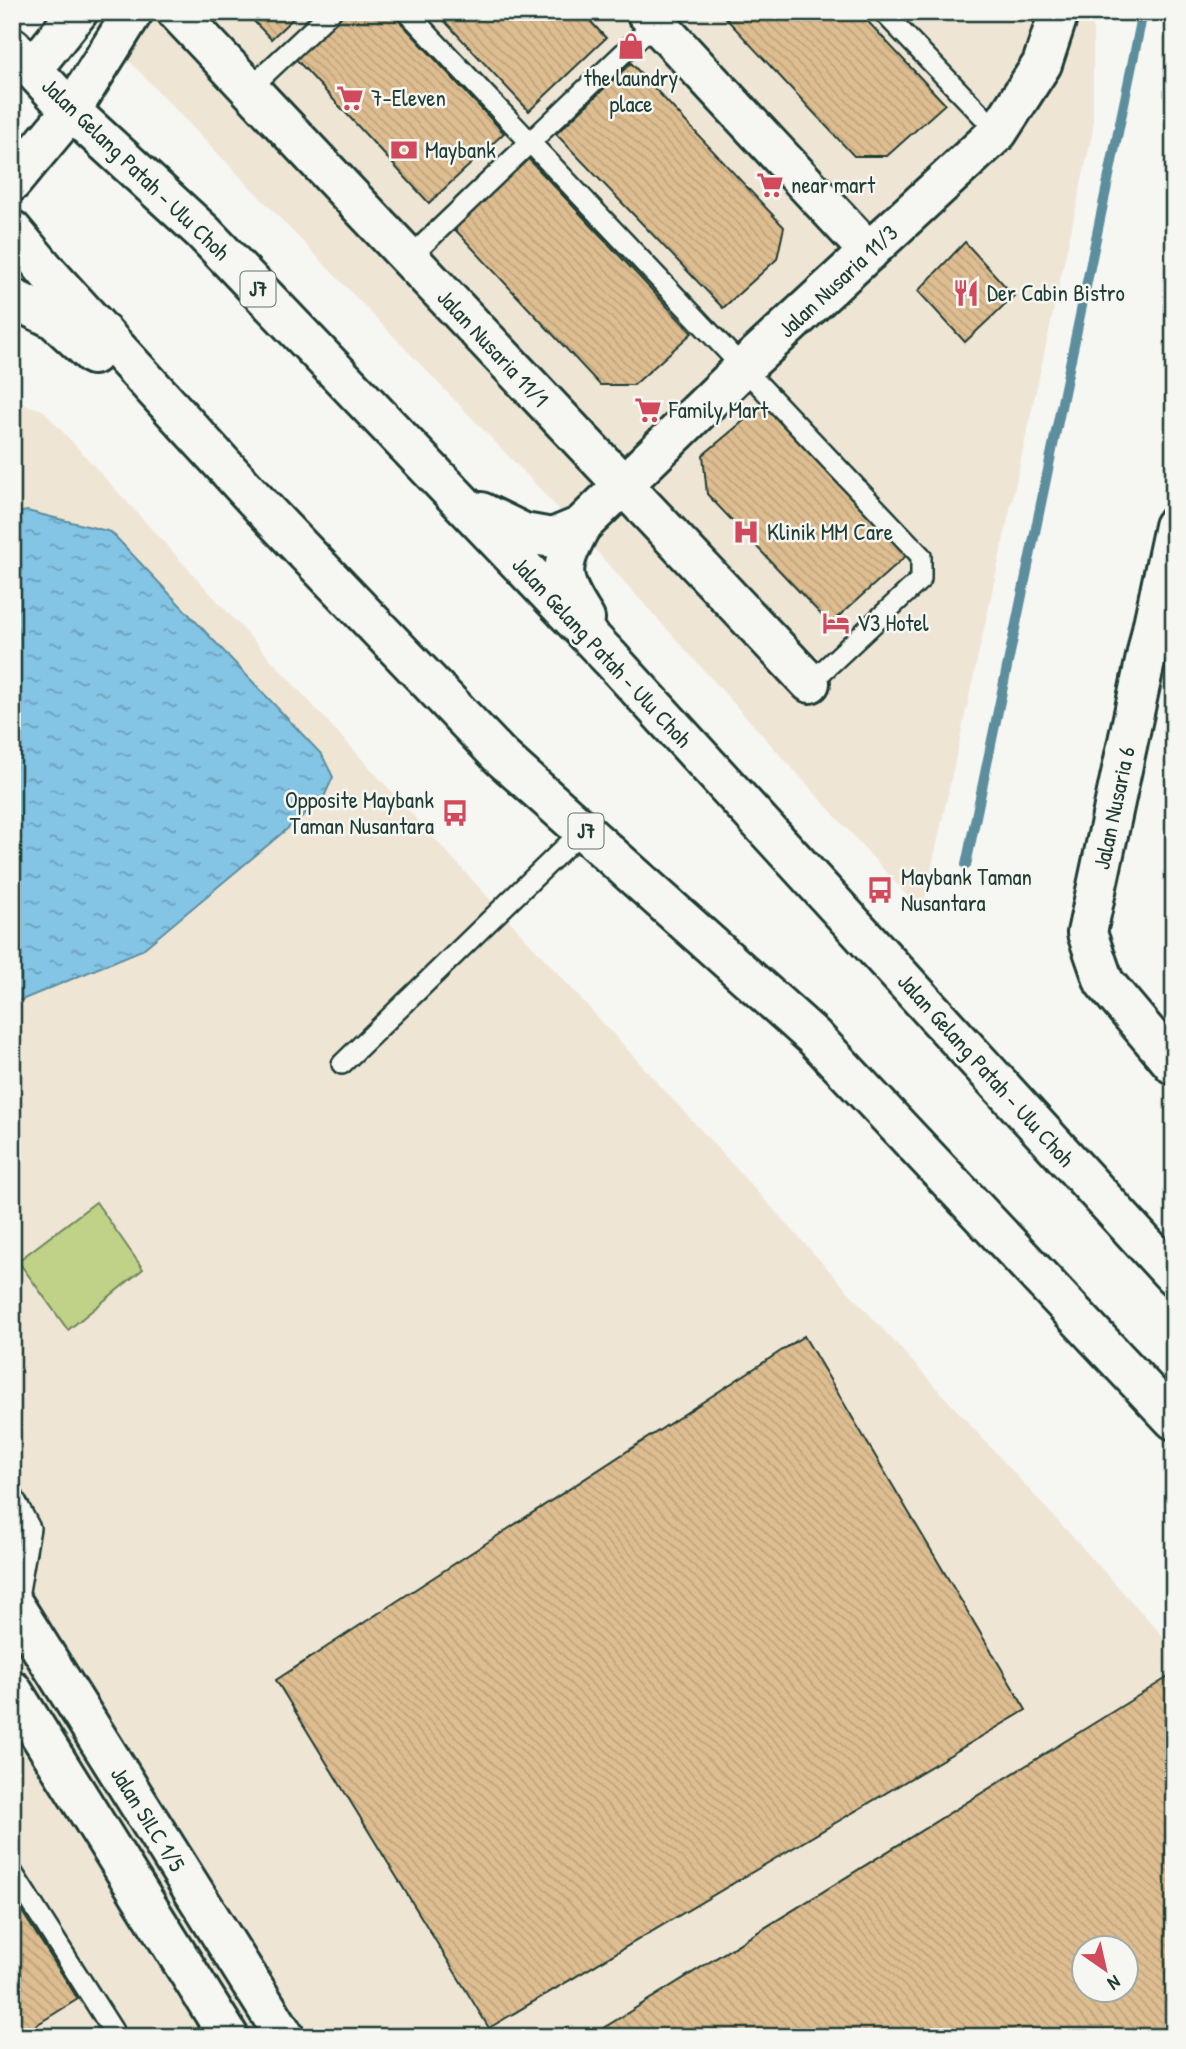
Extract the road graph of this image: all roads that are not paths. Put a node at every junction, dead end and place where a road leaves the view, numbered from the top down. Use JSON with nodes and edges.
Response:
{"nodes":[{"id":1,"x":78,"y":12,"type":"edge"},
{"id":2,"x":133,"y":12,"type":"edge"},
{"id":3,"x":177,"y":12,"type":"edge"},
{"id":4,"x":331,"y":12,"type":"edge"},
{"id":5,"x":407,"y":12,"type":"edge"},
{"id":6,"x":883,"y":12,"type":"edge"},
{"id":7,"x":1059,"y":12,"type":"edge"},
{"id":8,"x":656,"y":16,"type":"edge"},
{"id":9,"x":19,"y":66,"type":"edge"},
{"id":10,"x":249,"y":89,"type":"junction"},
{"id":11,"x":71,"y":111,"type":"junction"},
{"id":12,"x":998,"y":132,"type":"junction"},
{"id":13,"x":529,"y":143,"type":"junction"},
{"id":14,"x":12,"y":182,"type":"edge"},
{"id":15,"x":12,"y":230,"type":"edge"},
{"id":16,"x":869,"y":252,"type":"junction"},
{"id":17,"x":408,"y":258,"type":"junction"},
{"id":18,"x":12,"y":298,"type":"edge"},
{"id":19,"x":743,"y":368,"type":"junction"},
{"id":20,"x":436,"y":476,"type":"junction"},
{"id":21,"x":622,"y":486,"type":"junction"},
{"id":22,"x":261,"y":506,"type":"junction"},
{"id":23,"x":581,"y":526,"type":"junction"},
{"id":24,"x":1174,"y":526,"type":"edge"},
{"id":25,"x":611,"y":659,"type":"junction"},
{"id":26,"x":810,"y":683,"type":"joint"},
{"id":27,"x":584,"y":829,"type":"junction"},
{"id":28,"x":342,"y":1064,"type":"dead end"},
{"id":29,"x":1174,"y":1065,"type":"edge"},
{"id":30,"x":1174,"y":1276,"type":"edge"},
{"id":31,"x":1174,"y":1420,"type":"edge"},
{"id":32,"x":12,"y":1494,"type":"edge"},
{"id":33,"x":14,"y":1605,"type":"edge"},
{"id":34,"x":12,"y":1690,"type":"edge"},
{"id":35,"x":12,"y":1872,"type":"edge"},
{"id":36,"x":110,"y":2034,"type":"edge"},
{"id":37,"x":229,"y":2037,"type":"edge"},
{"id":38,"x":285,"y":2037,"type":"edge"}],
"edges":[{"from":1,"to":9,"type":"main road"},
{"from":2,"to":11,"type":"main road"},
{"from":3,"to":10,"type":"main road","name":"Jalan Nusaria 11/1"},
{"from":4,"to":10,"type":"lane"},
{"from":5,"to":13,"type":"lane"},
{"from":6,"to":12,"type":"lane"},
{"from":7,"to":12,"type":"main road","name":"Jalan Nusaria 11/3"},
{"from":8,"to":13,"type":"lane"},
{"from":8,"to":16,"type":"main road"},
{"from":9,"to":11,"type":"main road","name":"Jalan Gelang Patah - Ulu Choh","number":"J7"},
{"from":10,"to":17,"type":"main road","name":"Jalan Nusaria 11/1"},
{"from":11,"to":14,"type":"main road"},
{"from":11,"to":20,"type":"main road","name":"Jalan Gelang Patah - Ulu Choh","number":"J7"},
{"from":12,"to":16,"type":"main road","name":"Jalan Nusaria 11/3"},
{"from":13,"to":17,"type":"lane"},
{"from":13,"to":19,"type":"lane"},
{"from":15,"to":22,"type":"main road","number":"J7"},
{"from":16,"to":19,"type":"main road","name":"Jalan Nusaria 11/3"},
{"from":17,"to":21,"type":"main road","name":"Jalan Nusaria 11/1"},
{"from":18,"to":22,"type":"main road"},
{"from":19,"to":21,"type":"main road","name":"Jalan Nusaria 11/3"},
{"from":19,"to":26,"type":"lane"},
{"from":20,"to":23,"type":"main road"},
{"from":20,"to":25,"type":"main road","name":"Jalan Gelang Patah - Ulu Choh","number":"J7"},
{"from":21,"to":23,"type":"main road","name":"Jalan Nusaria 11/3"},
{"from":21,"to":26,"type":"main road","name":"Jalan Nusaria 11/1"},
{"from":22,"to":27,"type":"main road","number":"J7"},
{"from":23,"to":25,"type":"main road"},
{"from":24,"to":29,"type":"main road","name":"Jalan Nusaria 6"},
{"from":25,"to":30,"type":"main road","name":"Jalan Gelang Patah - Ulu Choh","number":"J7"},
{"from":27,"to":28,"type":"lane"},
{"from":27,"to":31,"type":"main road","number":"J7"},
{"from":32,"to":33,"type":"lane"},
{"from":33,"to":38,"type":"main road","name":"Jalan SILC 1/5"},
{"from":34,"to":37,"type":"main road","name":"Jalan SILC 1/5"},
{"from":35,"to":36,"type":"lane"}]}
